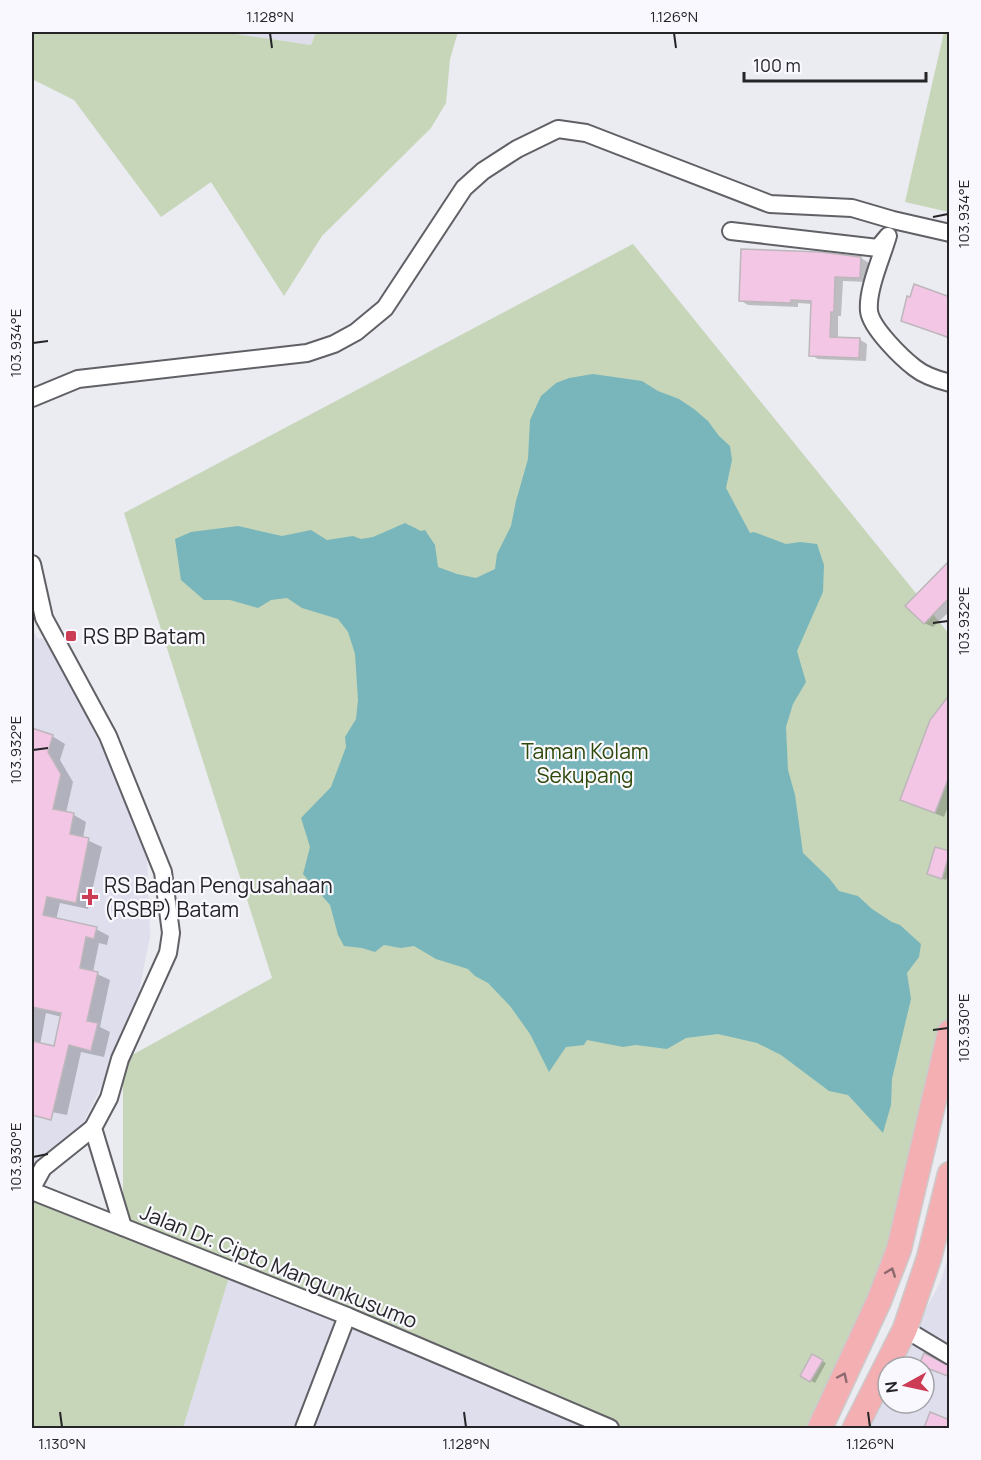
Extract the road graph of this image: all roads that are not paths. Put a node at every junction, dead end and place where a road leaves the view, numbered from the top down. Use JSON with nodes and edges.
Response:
{"nodes":[{"id":1,"x":893,"y":220,"type":"junction"},
{"id":2,"x":731,"y":231,"type":"dead end"},
{"id":3,"x":950,"y":233,"type":"edge"},
{"id":4,"x":887,"y":239,"type":"junction"},
{"id":5,"x":950,"y":383,"type":"edge"},
{"id":6,"x":32,"y":398,"type":"edge"},
{"id":7,"x":32,"y":564,"type":"edge"},
{"id":8,"x":38,"y":618,"type":"edge"},
{"id":9,"x":950,"y":1032,"type":"edge"},
{"id":10,"x":93,"y":1128,"type":"junction"},
{"id":11,"x":950,"y":1174,"type":"edge"},
{"id":12,"x":32,"y":1189,"type":"edge"},
{"id":13,"x":123,"y":1227,"type":"junction"},
{"id":14,"x":347,"y":1316,"type":"junction"},
{"id":15,"x":905,"y":1329,"type":"junction"},
{"id":16,"x":950,"y":1356,"type":"edge"},
{"id":17,"x":304,"y":1428,"type":"edge"},
{"id":18,"x":610,"y":1428,"type":"edge"},
{"id":19,"x":820,"y":1428,"type":"edge"},
{"id":20,"x":855,"y":1428,"type":"edge"}],
"edges":[{"from":1,"to":3,"type":"street"},
{"from":1,"to":4,"type":"street"},
{"from":1,"to":6,"type":"street"},
{"from":2,"to":4,"type":"street"},
{"from":4,"to":5,"type":"street"},
{"from":7,"to":8,"type":"street"},
{"from":8,"to":10,"type":"street"},
{"from":19,"to":9,"type":"highway","one_way":true},
{"from":10,"to":12,"type":"street"},
{"from":10,"to":13,"type":"street","name":"Jalan Dr. Cipto Mangunkusumo"},
{"from":11,"to":15,"type":"highway"},
{"from":12,"to":13,"type":"street"},
{"from":13,"to":14,"type":"street","name":"Jalan Dr. Cipto Mangunkusumo"},
{"from":14,"to":17,"type":"street"},
{"from":14,"to":18,"type":"street","name":"Jalan Dr. Cipto Mangunkusumo"},
{"from":15,"to":16,"type":"street"},
{"from":15,"to":20,"type":"highway"}]}
